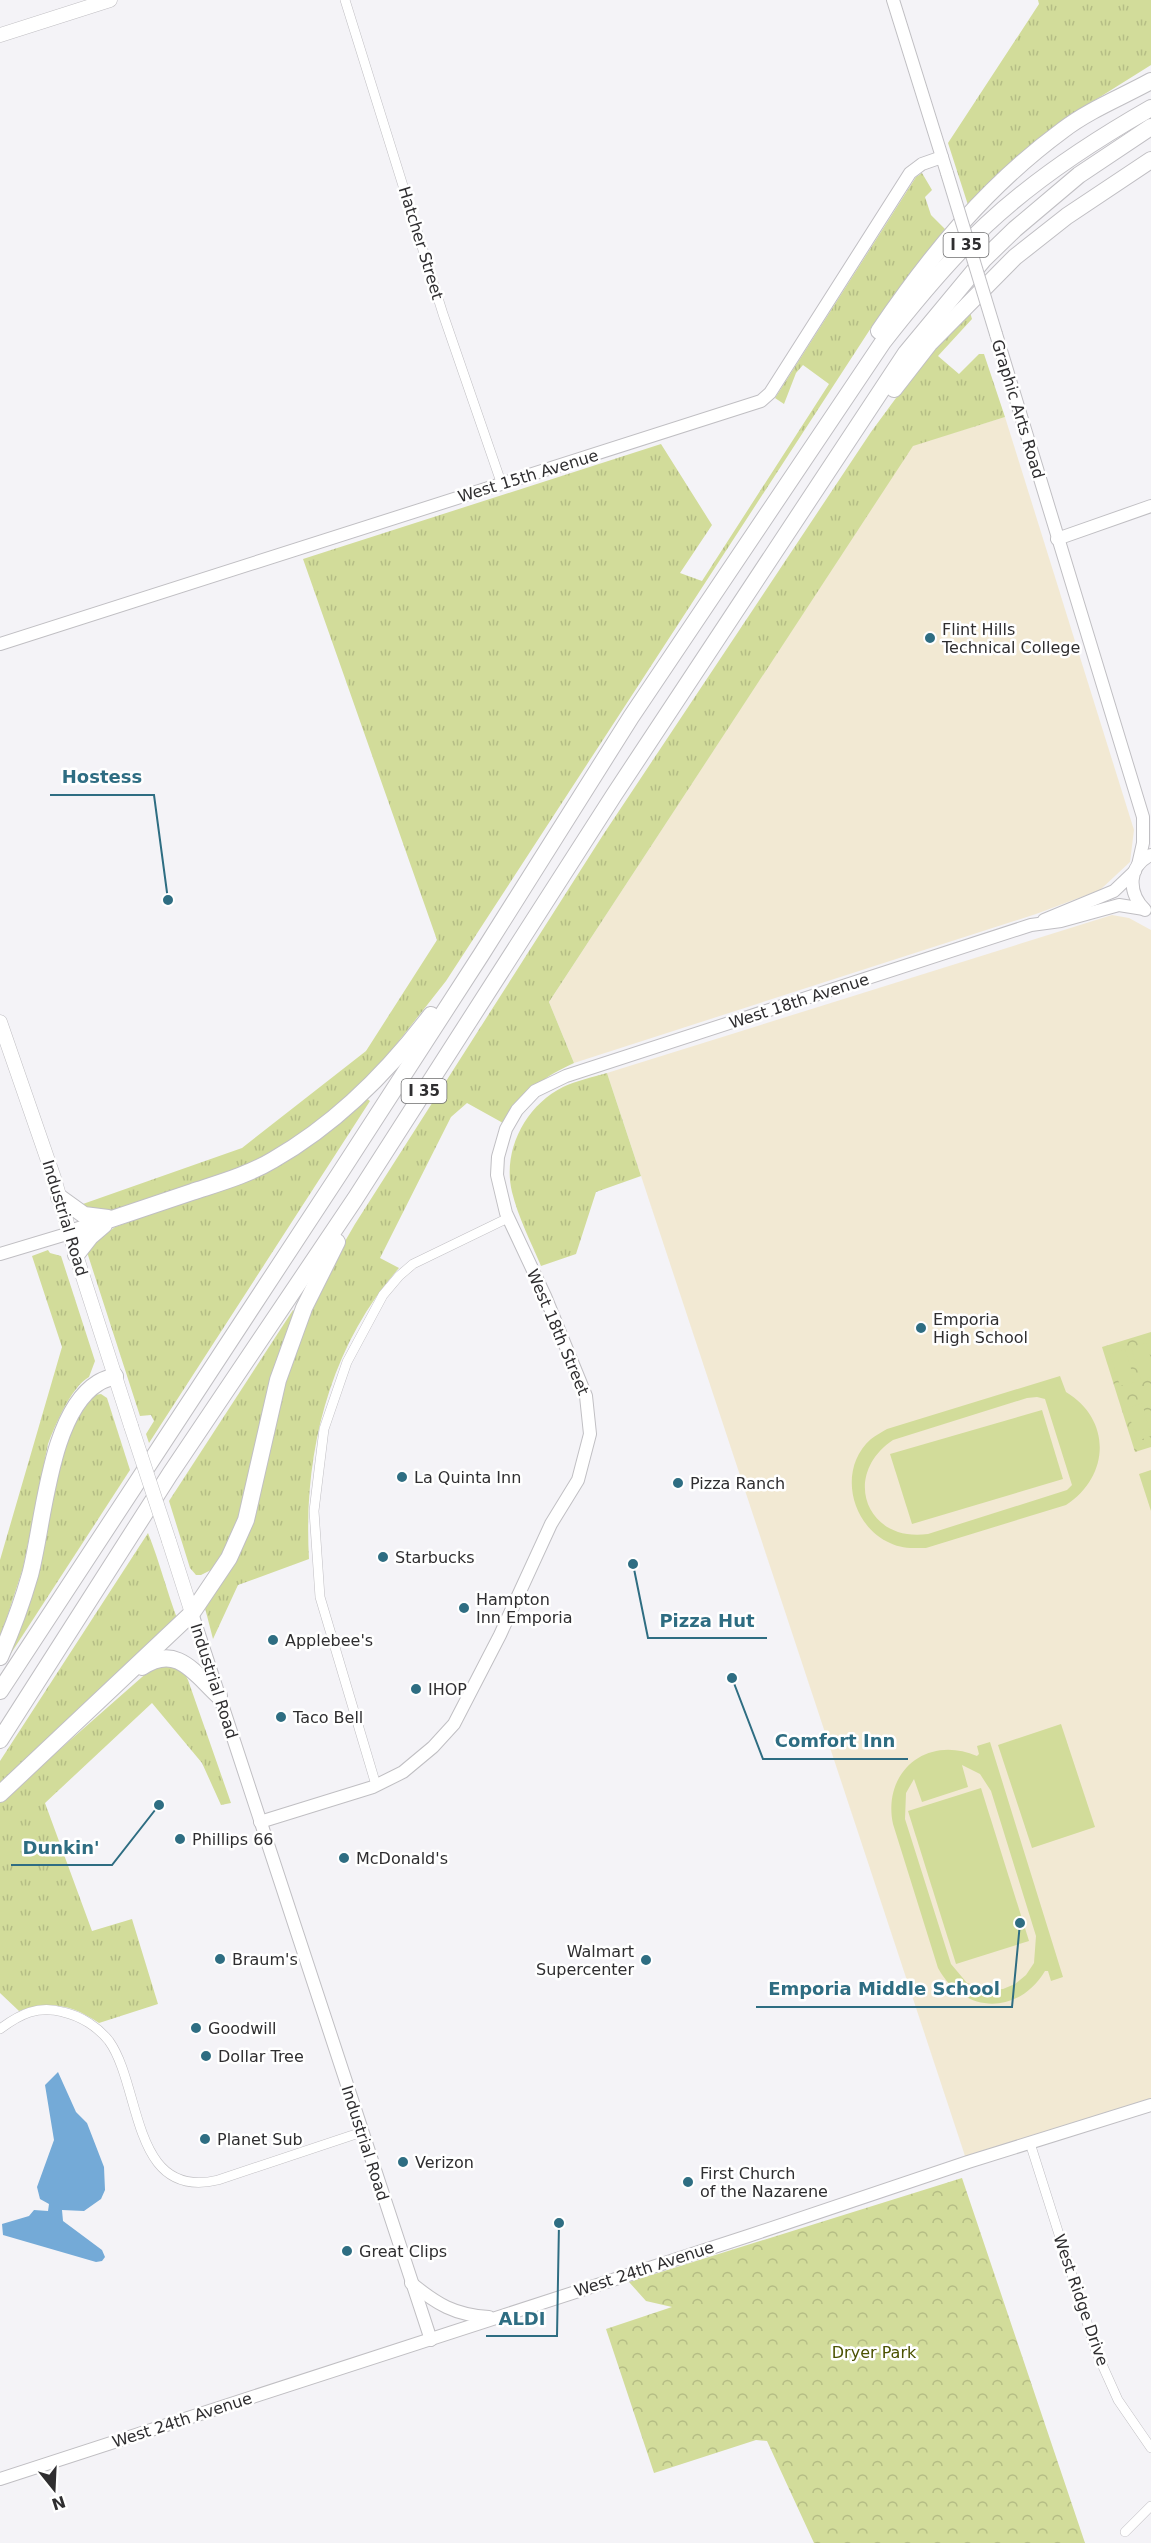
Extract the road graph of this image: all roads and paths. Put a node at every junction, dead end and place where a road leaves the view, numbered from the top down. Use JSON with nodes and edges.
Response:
{"nodes":[{"id":1,"x":110,"y":0,"type":"edge"},
{"id":2,"x":345,"y":0,"type":"edge"},
{"id":3,"x":893,"y":0,"type":"edge"},
{"id":4,"x":0,"y":35,"type":"edge"},
{"id":5,"x":1151,"y":74,"type":"edge"},
{"id":6,"x":1151,"y":81,"type":"edge"},
{"id":7,"x":1106,"y":105,"type":"junction"},
{"id":8,"x":1151,"y":108,"type":"edge"},
{"id":9,"x":1151,"y":128,"type":"edge"},
{"id":10,"x":942,"y":157,"type":"junction"},
{"id":11,"x":1151,"y":160,"type":"edge"},
{"id":12,"x":824,"y":428,"type":"junction"},
{"id":13,"x":848,"y":442,"type":"junction"},
{"id":14,"x":501,"y":485,"type":"junction"},
{"id":15,"x":1151,"y":506,"type":"edge"},
{"id":16,"x":1057,"y":539,"type":"junction"},
{"id":17,"x":0,"y":644,"type":"edge"},
{"id":18,"x":1147,"y":821,"type":"edge"},
{"id":19,"x":1151,"y":855,"type":"edge"},
{"id":20,"x":1136,"y":868,"type":"junction"},
{"id":21,"x":1149,"y":912,"type":"edge"},
{"id":22,"x":1037,"y":923,"type":"junction"},
{"id":23,"x":482,"y":955,"type":"junction"},
{"id":24,"x":0,"y":1022,"type":"edge"},
{"id":25,"x":561,"y":1079,"type":"joint"},
{"id":26,"x":59,"y":1197,"type":"junction"},
{"id":27,"x":355,"y":1199,"type":"junction"},
{"id":28,"x":508,"y":1218,"type":"junction"},
{"id":29,"x":112,"y":1219,"type":"junction"},
{"id":30,"x":70,"y":1233,"type":"junction"},
{"id":31,"x":0,"y":1254,"type":"edge"},
{"id":32,"x":76,"y":1255,"type":"junction"},
{"id":33,"x":115,"y":1376,"type":"junction"},
{"id":34,"x":192,"y":1613,"type":"junction"},
{"id":35,"x":0,"y":1657,"type":"edge"},
{"id":36,"x":124,"y":1679,"type":"junction"},
{"id":37,"x":0,"y":1691,"type":"edge"},
{"id":38,"x":219,"y":1696,"type":"junction"},
{"id":39,"x":0,"y":1740,"type":"edge"},
{"id":40,"x":376,"y":1785,"type":"junction"},
{"id":41,"x":0,"y":1794,"type":"edge"},
{"id":42,"x":260,"y":1822,"type":"junction"},
{"id":43,"x":0,"y":2029,"type":"edge"},
{"id":44,"x":1151,"y":2105,"type":"edge"},
{"id":45,"x":362,"y":2132,"type":"junction"},
{"id":46,"x":1030,"y":2143,"type":"junction"},
{"id":47,"x":411,"y":2283,"type":"junction"},
{"id":48,"x":496,"y":2317,"type":"junction"},
{"id":49,"x":431,"y":2340,"type":"junction"},
{"id":50,"x":1151,"y":2448,"type":"edge"},
{"id":51,"x":0,"y":2479,"type":"edge"},
{"id":52,"x":1151,"y":2506,"type":"edge"},
{"id":53,"x":1125,"y":2532,"type":"dead end"}],
"edges":[{"from":1,"to":4,"type":"main road"},
{"from":2,"to":14,"type":"street","name":"Hatcher Street"},
{"from":3,"to":10,"type":"street","name":"Graphic Arts Road"},
{"from":5,"to":7,"type":"highway"},
{"from":6,"to":7,"type":"highway"},
{"from":7,"to":12,"type":"highway"},
{"from":8,"to":12,"type":"highway","number":"I 35"},
{"from":9,"to":13,"type":"highway","number":"I 35"},
{"from":10,"to":14,"type":"street","name":"West 15th Avenue"},
{"from":10,"to":16,"type":"street","name":"Graphic Arts Road","bridge":true},
{"from":11,"to":13,"type":"highway"},
{"from":12,"to":23,"type":"highway","number":"I 35"},
{"from":13,"to":27,"type":"highway","number":"I 35"},
{"from":14,"to":17,"type":"street","name":"West 15th Avenue"},
{"from":15,"to":16,"type":"street"},
{"from":16,"to":18,"type":"street","name":"Graphic Arts Road"},
{"from":18,"to":20,"type":"street","name":"Graphic Arts Road"},
{"from":19,"to":20,"type":"street","name":"West 18th Avenue"},
{"from":20,"to":21,"type":"street","name":"Graphic Arts Road"},
{"from":20,"to":22,"type":"street","name":"West 18th Avenue"},
{"from":21,"to":22,"type":"street","name":"West 18th Avenue"},
{"from":22,"to":25,"type":"street","name":"West 18th Avenue"},
{"from":23,"to":29,"type":"highway"},
{"from":23,"to":37,"type":"highway","number":"I 35"},
{"from":24,"to":26,"type":"main road","name":"Industrial Road"},
{"from":25,"to":28,"type":"street","name":"West 18th Street"},
{"from":26,"to":29,"type":"highway"},
{"from":26,"to":30,"type":"main road","name":"Industrial Road"},
{"from":27,"to":34,"type":"highway"},
{"from":27,"to":39,"type":"highway","number":"I 35"},
{"from":28,"to":40,"type":"street","name":"West 18th Street"},
{"from":28,"to":40,"type":"street"},
{"from":29,"to":30,"type":"highway"},
{"from":29,"to":32,"type":"highway"},
{"from":30,"to":31,"type":"street"},
{"from":30,"to":32,"type":"main road","name":"Industrial Road"},
{"from":32,"to":33,"type":"main road","name":"Industrial Road"},
{"from":33,"to":34,"type":"main road","name":"Industrial Road","bridge":true},
{"from":33,"to":35,"type":"highway"},
{"from":34,"to":36,"type":"highway"},
{"from":34,"to":38,"type":"street","name":"Industrial Road"},
{"from":36,"to":38,"type":"highway"},
{"from":36,"to":41,"type":"highway"},
{"from":38,"to":42,"type":"street","name":"Industrial Road"},
{"from":40,"to":42,"type":"street","name":"West 18th Street"},
{"from":42,"to":45,"type":"street","name":"Industrial Road"},
{"from":43,"to":45,"type":"street"},
{"from":44,"to":46,"type":"street","name":"West 24th Avenue"},
{"from":45,"to":47,"type":"street","name":"Industrial Road"},
{"from":46,"to":48,"type":"street","name":"West 24th Avenue"},
{"from":46,"to":50,"type":"street","name":"West Ridge Drive"},
{"from":47,"to":48,"type":"street"},
{"from":47,"to":49,"type":"street","name":"Industrial Road"},
{"from":48,"to":49,"type":"street","name":"West 24th Avenue"},
{"from":49,"to":51,"type":"street","name":"West 24th Avenue"},
{"from":52,"to":53,"type":"street"}]}
